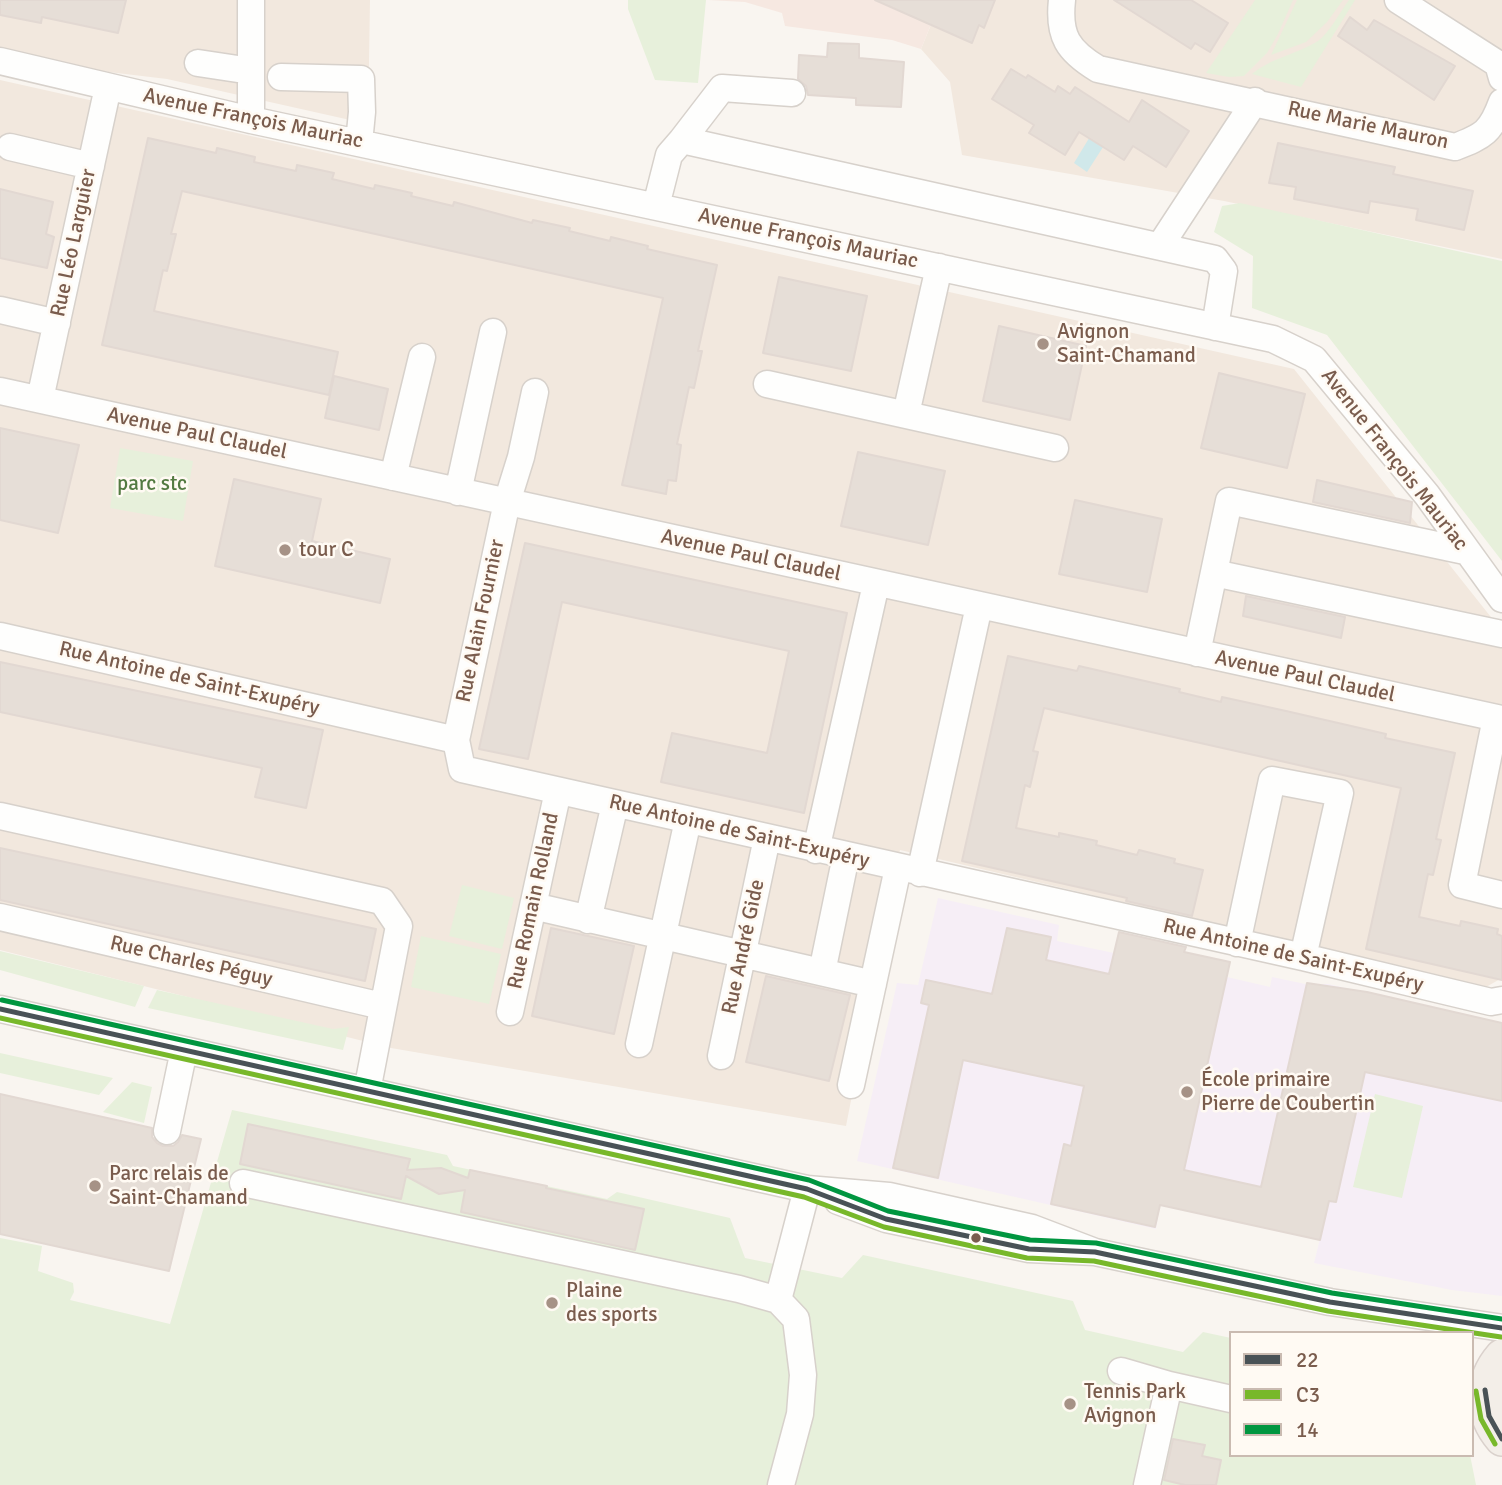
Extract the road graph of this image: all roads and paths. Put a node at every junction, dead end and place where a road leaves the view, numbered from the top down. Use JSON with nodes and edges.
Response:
{"nodes":[{"id":1,"x":251,"y":0,"type":"edge"},
{"id":2,"x":1062,"y":0,"type":"edge"},
{"id":3,"x":1398,"y":0,"type":"edge"},
{"id":4,"x":0,"y":61,"type":"edge"},
{"id":5,"x":198,"y":62,"type":"dead end"},
{"id":6,"x":251,"y":71,"type":"junction"},
{"id":7,"x":281,"y":77,"type":"dead end"},
{"id":8,"x":1502,"y":78,"type":"edge"},
{"id":9,"x":108,"y":87,"type":"junction"},
{"id":10,"x":792,"y":93,"type":"dead end"},
{"id":11,"x":1255,"y":101,"type":"junction"},
{"id":12,"x":1502,"y":102,"type":"edge"},
{"id":13,"x":251,"y":120,"type":"junction"},
{"id":14,"x":682,"y":140,"type":"junction"},
{"id":15,"x":359,"y":143,"type":"junction"},
{"id":16,"x":10,"y":147,"type":"dead end"},
{"id":17,"x":91,"y":166,"type":"junction"},
{"id":18,"x":656,"y":206,"type":"junction"},
{"id":19,"x":1160,"y":246,"type":"junction"},
{"id":20,"x":939,"y":267,"type":"junction"},
{"id":21,"x":0,"y":310,"type":"edge"},
{"id":22,"x":57,"y":323,"type":"junction"},
{"id":23,"x":1215,"y":327,"type":"junction"},
{"id":24,"x":493,"y":332,"type":"dead end"},
{"id":25,"x":422,"y":357,"type":"dead end"},
{"id":26,"x":767,"y":384,"type":"dead end"},
{"id":27,"x":0,"y":391,"type":"edge"},
{"id":28,"x":535,"y":392,"type":"dead end"},
{"id":29,"x":40,"y":399,"type":"junction"},
{"id":30,"x":906,"y":415,"type":"junction"},
{"id":31,"x":1055,"y":448,"type":"dead end"},
{"id":32,"x":393,"y":477,"type":"junction"},
{"id":33,"x":458,"y":492,"type":"junction"},
{"id":34,"x":507,"y":502,"type":"junction"},
{"id":35,"x":1465,"y":551,"type":"junction"},
{"id":36,"x":1214,"y":573,"type":"junction"},
{"id":37,"x":876,"y":584,"type":"junction"},
{"id":38,"x":1502,"y":600,"type":"edge"},
{"id":39,"x":979,"y":606,"type":"junction"},
{"id":40,"x":1502,"y":634,"type":"edge"},
{"id":41,"x":0,"y":635,"type":"edge"},
{"id":42,"x":1197,"y":653,"type":"junction"},
{"id":43,"x":1499,"y":719,"type":"edge"},
{"id":44,"x":456,"y":740,"type":"junction"},
{"id":45,"x":558,"y":791,"type":"junction"},
{"id":46,"x":615,"y":804,"type":"junction"},
{"id":47,"x":0,"y":816,"type":"edge"},
{"id":48,"x":688,"y":820,"type":"junction"},
{"id":49,"x":767,"y":838,"type":"junction"},
{"id":50,"x":816,"y":849,"type":"junction"},
{"id":51,"x":846,"y":856,"type":"junction"},
{"id":52,"x":909,"y":871,"type":"junction"},
{"id":53,"x":1502,"y":895,"type":"edge"},
{"id":54,"x":533,"y":906,"type":"junction"},
{"id":55,"x":0,"y":917,"type":"edge"},
{"id":56,"x":588,"y":920,"type":"junction"},
{"id":57,"x":662,"y":937,"type":"junction"},
{"id":58,"x":1237,"y":943,"type":"junction"},
{"id":59,"x":742,"y":955,"type":"junction"},
{"id":60,"x":1303,"y":957,"type":"junction"},
{"id":61,"x":822,"y":972,"type":"junction"},
{"id":62,"x":873,"y":984,"type":"junction"},
{"id":63,"x":1502,"y":1000,"type":"edge"},
{"id":64,"x":382,"y":1006,"type":"junction"},
{"id":65,"x":0,"y":1009,"type":"edge"},
{"id":66,"x":510,"y":1012,"type":"dead end"},
{"id":67,"x":639,"y":1044,"type":"dead end"},
{"id":68,"x":184,"y":1050,"type":"junction"},
{"id":69,"x":721,"y":1056,"type":"dead end"},
{"id":70,"x":851,"y":1085,"type":"dead end"},
{"id":71,"x":367,"y":1091,"type":"junction"},
{"id":72,"x":167,"y":1131,"type":"dead end"},
{"id":73,"x":243,"y":1183,"type":"dead end"},
{"id":74,"x":807,"y":1189,"type":"junction"},
{"id":75,"x":778,"y":1300,"type":"junction"},
{"id":76,"x":1330,"y":1302,"type":"junction"},
{"id":77,"x":1502,"y":1328,"type":"edge"},
{"id":78,"x":1403,"y":1331,"type":"edge"},
{"id":79,"x":1502,"y":1356,"type":"edge"},
{"id":80,"x":1121,"y":1371,"type":"dead end"},
{"id":81,"x":1479,"y":1382,"type":"edge"},
{"id":82,"x":1169,"y":1385,"type":"junction"},
{"id":83,"x":1229,"y":1399,"type":"edge"},
{"id":84,"x":1502,"y":1439,"type":"edge"},
{"id":85,"x":781,"y":1485,"type":"edge"},
{"id":86,"x":1147,"y":1485,"type":"edge"}],
"edges":[{"from":1,"to":6,"type":"street"},
{"from":2,"to":11,"type":"street","name":"Rue Marie Mauron"},
{"from":3,"to":8,"type":"street"},
{"from":4,"to":9,"type":"street","name":"Avenue François Mauriac"},
{"from":5,"to":6,"type":"street"},
{"from":6,"to":13,"type":"street"},
{"from":7,"to":15,"type":"street"},
{"from":9,"to":13,"type":"street","name":"Avenue François Mauriac"},
{"from":9,"to":17,"type":"street","name":"Rue Léo Larguier"},
{"from":10,"to":14,"type":"street"},
{"from":11,"to":12,"type":"street","name":"Rue Marie Mauron"},
{"from":11,"to":19,"type":"street"},
{"from":13,"to":15,"type":"street","name":"Avenue François Mauriac"},
{"from":14,"to":18,"type":"street"},
{"from":14,"to":19,"type":"street"},
{"from":15,"to":18,"type":"street","name":"Avenue François Mauriac"},
{"from":16,"to":17,"type":"street"},
{"from":17,"to":22,"type":"street","name":"Rue Léo Larguier"},
{"from":18,"to":20,"type":"street","name":"Avenue François Mauriac"},
{"from":19,"to":23,"type":"street"},
{"from":20,"to":23,"type":"street","name":"Avenue François Mauriac"},
{"from":20,"to":30,"type":"street"},
{"from":21,"to":22,"type":"street"},
{"from":22,"to":29,"type":"street","name":"Rue Léo Larguier"},
{"from":23,"to":35,"type":"street","name":"Avenue François Mauriac"},
{"from":24,"to":33,"type":"street"},
{"from":25,"to":32,"type":"street"},
{"from":26,"to":30,"type":"street"},
{"from":27,"to":29,"type":"street","name":"Avenue Paul Claudel"},
{"from":28,"to":34,"type":"street","name":"Rue Alain Fournier"},
{"from":29,"to":32,"type":"street","name":"Avenue Paul Claudel"},
{"from":30,"to":31,"type":"street"},
{"from":32,"to":33,"type":"street","name":"Avenue Paul Claudel"},
{"from":33,"to":34,"type":"street","name":"Avenue Paul Claudel"},
{"from":34,"to":37,"type":"street","name":"Avenue Paul Claudel"},
{"from":34,"to":44,"type":"street","name":"Rue Alain Fournier"},
{"from":35,"to":36,"type":"street"},
{"from":35,"to":38,"type":"street","name":"Avenue François Mauriac"},
{"from":36,"to":40,"type":"street"},
{"from":36,"to":42,"type":"street"},
{"from":37,"to":39,"type":"street","name":"Avenue Paul Claudel"},
{"from":37,"to":50,"type":"street"},
{"from":39,"to":42,"type":"street","name":"Avenue Paul Claudel"},
{"from":39,"to":52,"type":"street"},
{"from":41,"to":44,"type":"street","name":"Rue Antoine de Saint-Exupéry"},
{"from":42,"to":43,"type":"street","name":"Avenue Paul Claudel"},
{"from":43,"to":53,"type":"street"},
{"from":44,"to":45,"type":"street","name":"Rue Antoine de Saint-Exupéry"},
{"from":45,"to":46,"type":"street","name":"Rue Antoine de Saint-Exupéry"},
{"from":45,"to":54,"type":"street","name":"Rue Romain Rolland"},
{"from":46,"to":48,"type":"street","name":"Rue Antoine de Saint-Exupéry"},
{"from":46,"to":56,"type":"street"},
{"from":47,"to":64,"type":"street"},
{"from":48,"to":49,"type":"street","name":"Rue Antoine de Saint-Exupéry"},
{"from":48,"to":57,"type":"street"},
{"from":49,"to":50,"type":"street","name":"Rue Antoine de Saint-Exupéry"},
{"from":49,"to":59,"type":"street","name":"Rue André Gide"},
{"from":50,"to":51,"type":"street","name":"Rue Antoine de Saint-Exupéry"},
{"from":51,"to":52,"type":"street","name":"Rue Antoine de Saint-Exupéry"},
{"from":51,"to":61,"type":"street"},
{"from":52,"to":58,"type":"street","name":"Rue Antoine de Saint-Exupéry"},
{"from":52,"to":62,"type":"street"},
{"from":54,"to":56,"type":"street"},
{"from":54,"to":66,"type":"street","name":"Rue Romain Rolland"},
{"from":55,"to":64,"type":"street","name":"Rue Charles Péguy"},
{"from":56,"to":57,"type":"street"},
{"from":57,"to":59,"type":"street"},
{"from":57,"to":67,"type":"street"},
{"from":58,"to":60,"type":"street","name":"Rue Antoine de Saint-Exupéry"},
{"from":58,"to":60,"type":"street"},
{"from":59,"to":61,"type":"street"},
{"from":59,"to":69,"type":"street","name":"Rue André Gide"},
{"from":60,"to":63,"type":"street","name":"Rue Antoine de Saint-Exupéry"},
{"from":61,"to":62,"type":"street"},
{"from":62,"to":70,"type":"street"},
{"from":64,"to":71,"type":"street"},
{"from":65,"to":68,"type":"street"},
{"from":68,"to":71,"type":"street"},
{"from":68,"to":72,"type":"street"},
{"from":71,"to":74,"type":"street"},
{"from":73,"to":75,"type":"street"},
{"from":74,"to":75,"type":"street"},
{"from":74,"to":76,"type":"street"},
{"from":75,"to":85,"type":"street"},
{"from":76,"to":77,"type":"street"},
{"from":76,"to":78,"type":"street"},
{"from":79,"to":81,"type":"main road"},
{"from":80,"to":82,"type":"street"},
{"from":81,"to":84,"type":"main road"},
{"from":82,"to":83,"type":"street"},
{"from":82,"to":86,"type":"street"}]}
